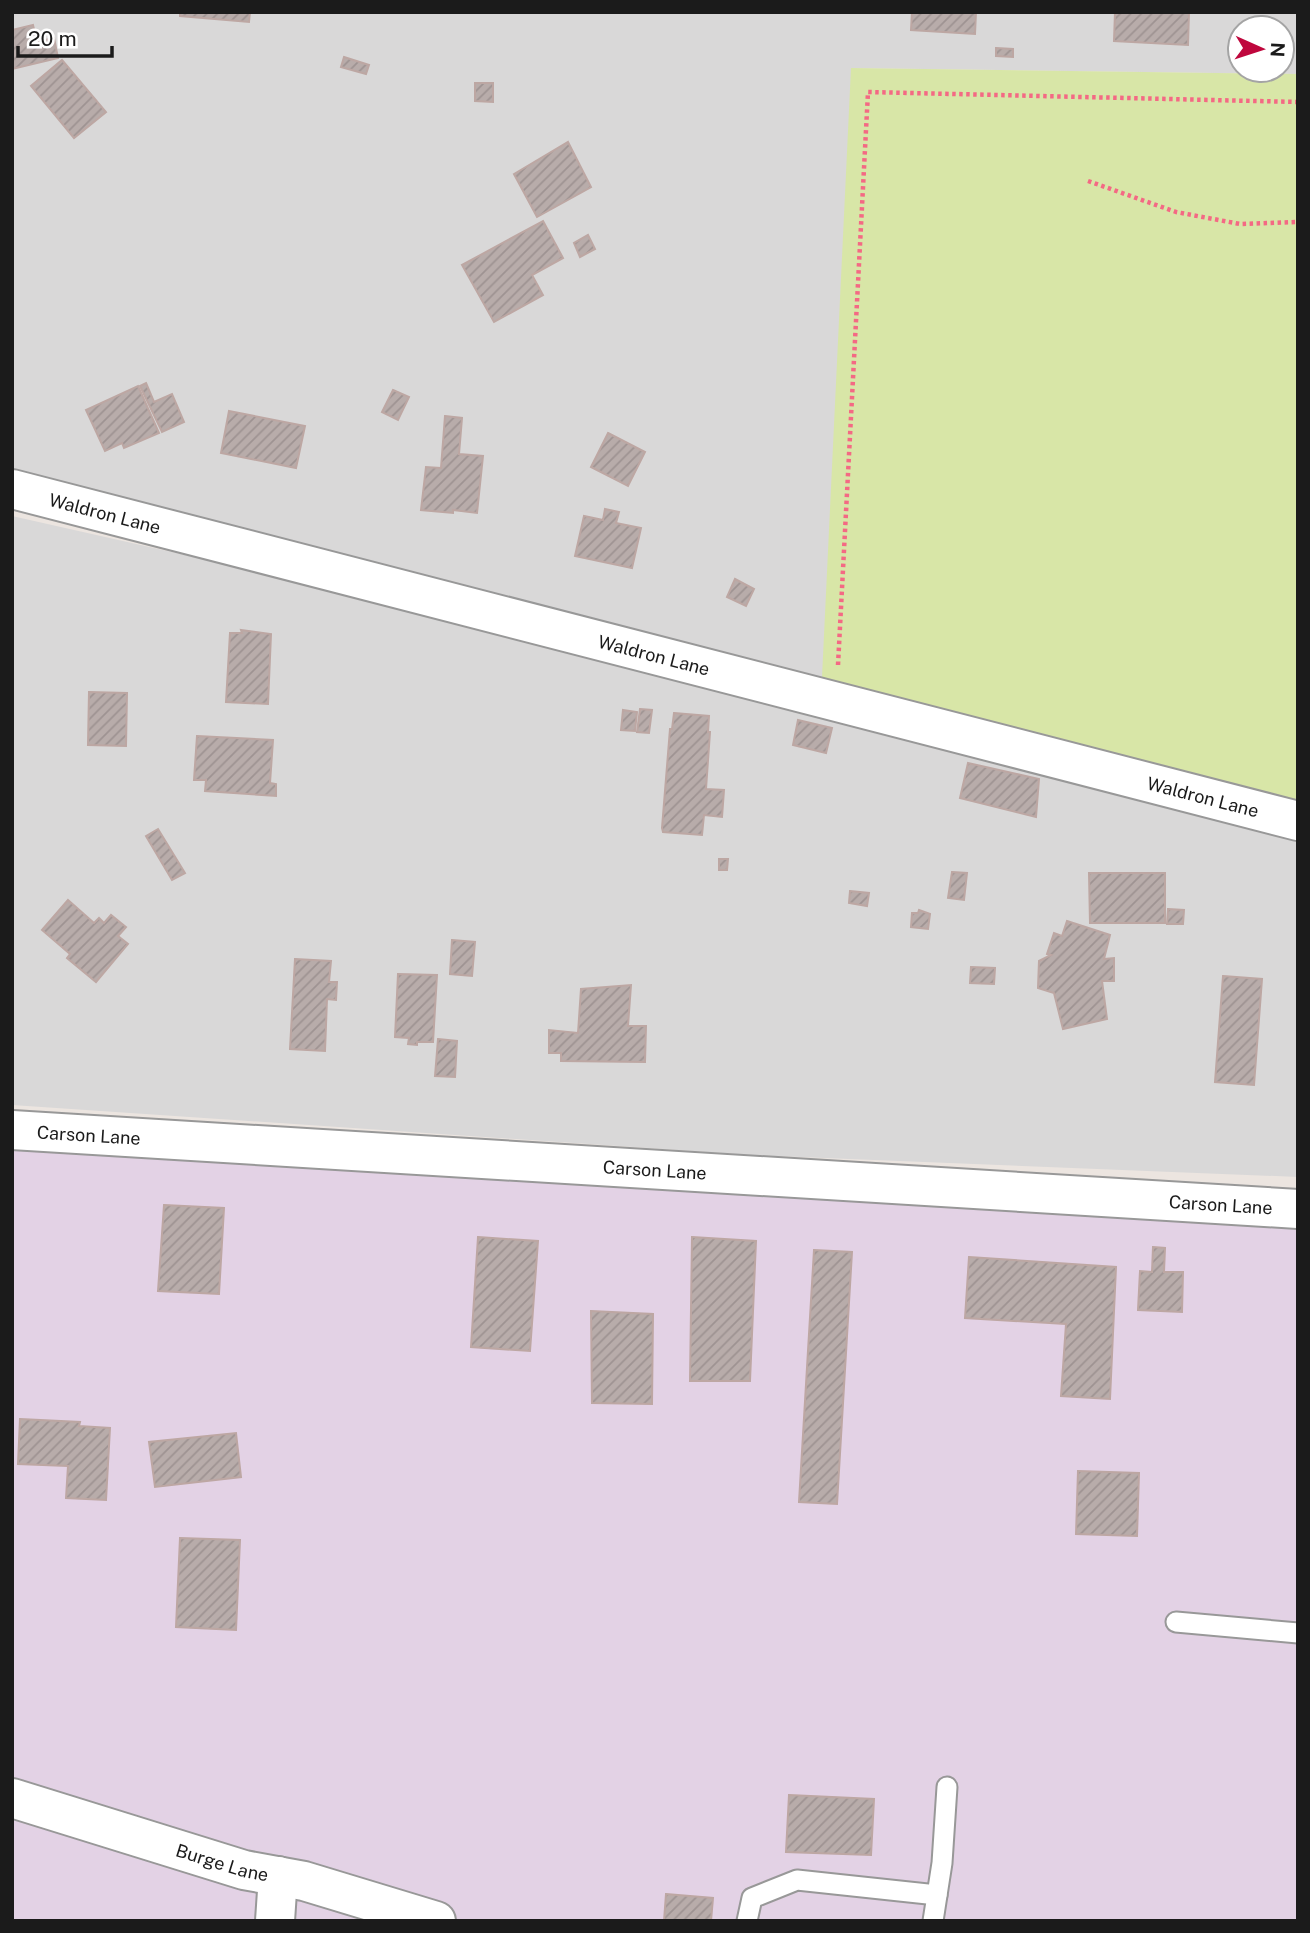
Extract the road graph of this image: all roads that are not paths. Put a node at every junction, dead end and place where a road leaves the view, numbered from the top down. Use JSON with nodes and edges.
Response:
{"nodes":[{"id":1,"x":12,"y":489,"type":"edge"},
{"id":2,"x":1298,"y":821,"type":"edge"},
{"id":3,"x":12,"y":1130,"type":"edge"},
{"id":4,"x":1298,"y":1209,"type":"edge"},
{"id":5,"x":1176,"y":1622,"type":"dead end"},
{"id":6,"x":1298,"y":1633,"type":"edge"},
{"id":7,"x":947,"y":1787,"type":"dead end"},
{"id":8,"x":12,"y":1798,"type":"edge"},
{"id":9,"x":278,"y":1877,"type":"junction"},
{"id":10,"x":937,"y":1895,"type":"junction"},
{"id":11,"x":275,"y":1921,"type":"edge"},
{"id":12,"x":436,"y":1921,"type":"edge"},
{"id":13,"x":747,"y":1921,"type":"edge"},
{"id":14,"x":933,"y":1921,"type":"edge"}],
"edges":[{"from":1,"to":2,"type":"street","name":"Waldron Lane"},
{"from":3,"to":4,"type":"street","name":"Carson Lane"},
{"from":5,"to":6,"type":"lane"},
{"from":7,"to":10,"type":"lane"},
{"from":8,"to":9,"type":"street","name":"Burge Lane"},
{"from":9,"to":11,"type":"street"},
{"from":9,"to":12,"type":"street","name":"Burge Lane"},
{"from":10,"to":13,"type":"lane"},
{"from":10,"to":14,"type":"lane"}]}
